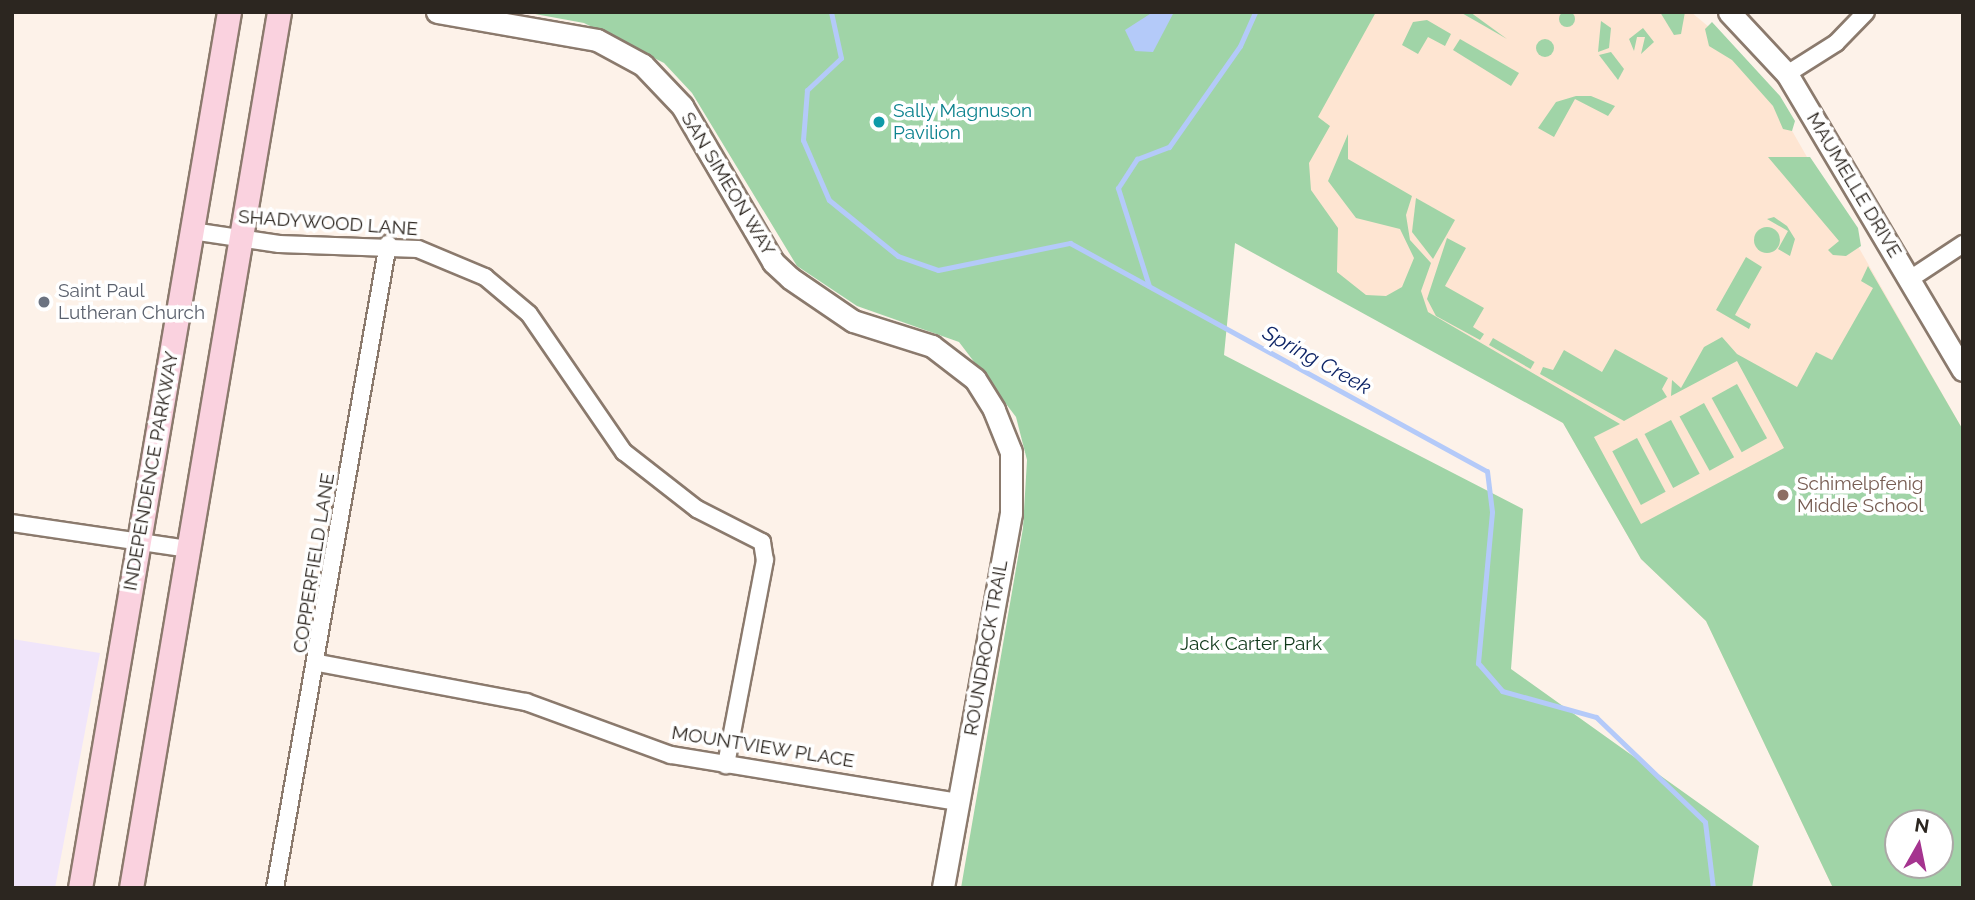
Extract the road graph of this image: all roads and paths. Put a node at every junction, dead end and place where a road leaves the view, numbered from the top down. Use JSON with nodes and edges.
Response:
{"nodes":[{"id":1,"x":229,"y":12,"type":"edge"},
{"id":2,"x":279,"y":12,"type":"edge"},
{"id":3,"x":437,"y":12,"type":"edge"},
{"id":4,"x":1729,"y":12,"type":"edge"},
{"id":5,"x":1866,"y":12,"type":"edge"},
{"id":6,"x":1787,"y":74,"type":"junction"},
{"id":7,"x":192,"y":231,"type":"junction"},
{"id":8,"x":241,"y":239,"type":"junction"},
{"id":9,"x":388,"y":244,"type":"junction"},
{"id":10,"x":1963,"y":244,"type":"edge"},
{"id":11,"x":1910,"y":279,"type":"junction"},
{"id":12,"x":1963,"y":370,"type":"edge"},
{"id":13,"x":995,"y":410,"type":"joint"},
{"id":14,"x":12,"y":523,"type":"edge"},
{"id":15,"x":139,"y":544,"type":"junction"},
{"id":16,"x":188,"y":549,"type":"junction"},
{"id":17,"x":319,"y":663,"type":"junction"},
{"id":18,"x":726,"y":765,"type":"junction"},
{"id":19,"x":959,"y":802,"type":"junction"},
{"id":20,"x":80,"y":888,"type":"edge"},
{"id":21,"x":131,"y":888,"type":"edge"},
{"id":22,"x":275,"y":888,"type":"edge"},
{"id":23,"x":943,"y":888,"type":"edge"}],
"edges":[{"from":1,"to":7,"type":"main road","name":"INDEPENDENCE PARKWAY"},
{"from":2,"to":8,"type":"main road"},
{"from":3,"to":13,"type":"street","name":"SAN SIMEON WAY"},
{"from":4,"to":6,"type":"street","name":"MAUMELLE DRIVE"},
{"from":5,"to":6,"type":"street"},
{"from":6,"to":11,"type":"street","name":"MAUMELLE DRIVE"},
{"from":7,"to":8,"type":"street","name":"SHADYWOOD LANE"},
{"from":7,"to":15,"type":"main road","name":"INDEPENDENCE PARKWAY"},
{"from":8,"to":9,"type":"street","name":"SHADYWOOD LANE"},
{"from":8,"to":16,"type":"main road"},
{"from":9,"to":17,"type":"street","name":"COPPERFIELD LANE"},
{"from":9,"to":18,"type":"street","name":"SHADYWOOD LANE"},
{"from":10,"to":11,"type":"street"},
{"from":11,"to":12,"type":"street","name":"MAUMELLE DRIVE"},
{"from":13,"to":19,"type":"street","name":"ROUNDROCK TRAIL"},
{"from":14,"to":15,"type":"street"},
{"from":15,"to":16,"type":"street"},
{"from":15,"to":20,"type":"main road","name":"INDEPENDENCE PARKWAY"},
{"from":16,"to":21,"type":"main road"},
{"from":17,"to":18,"type":"street","name":"MOUNTVIEW PLACE"},
{"from":17,"to":22,"type":"street","name":"COPPERFIELD LANE"},
{"from":18,"to":19,"type":"street","name":"MOUNTVIEW PLACE"},
{"from":19,"to":23,"type":"street","name":"ROUNDROCK TRAIL"}]}
